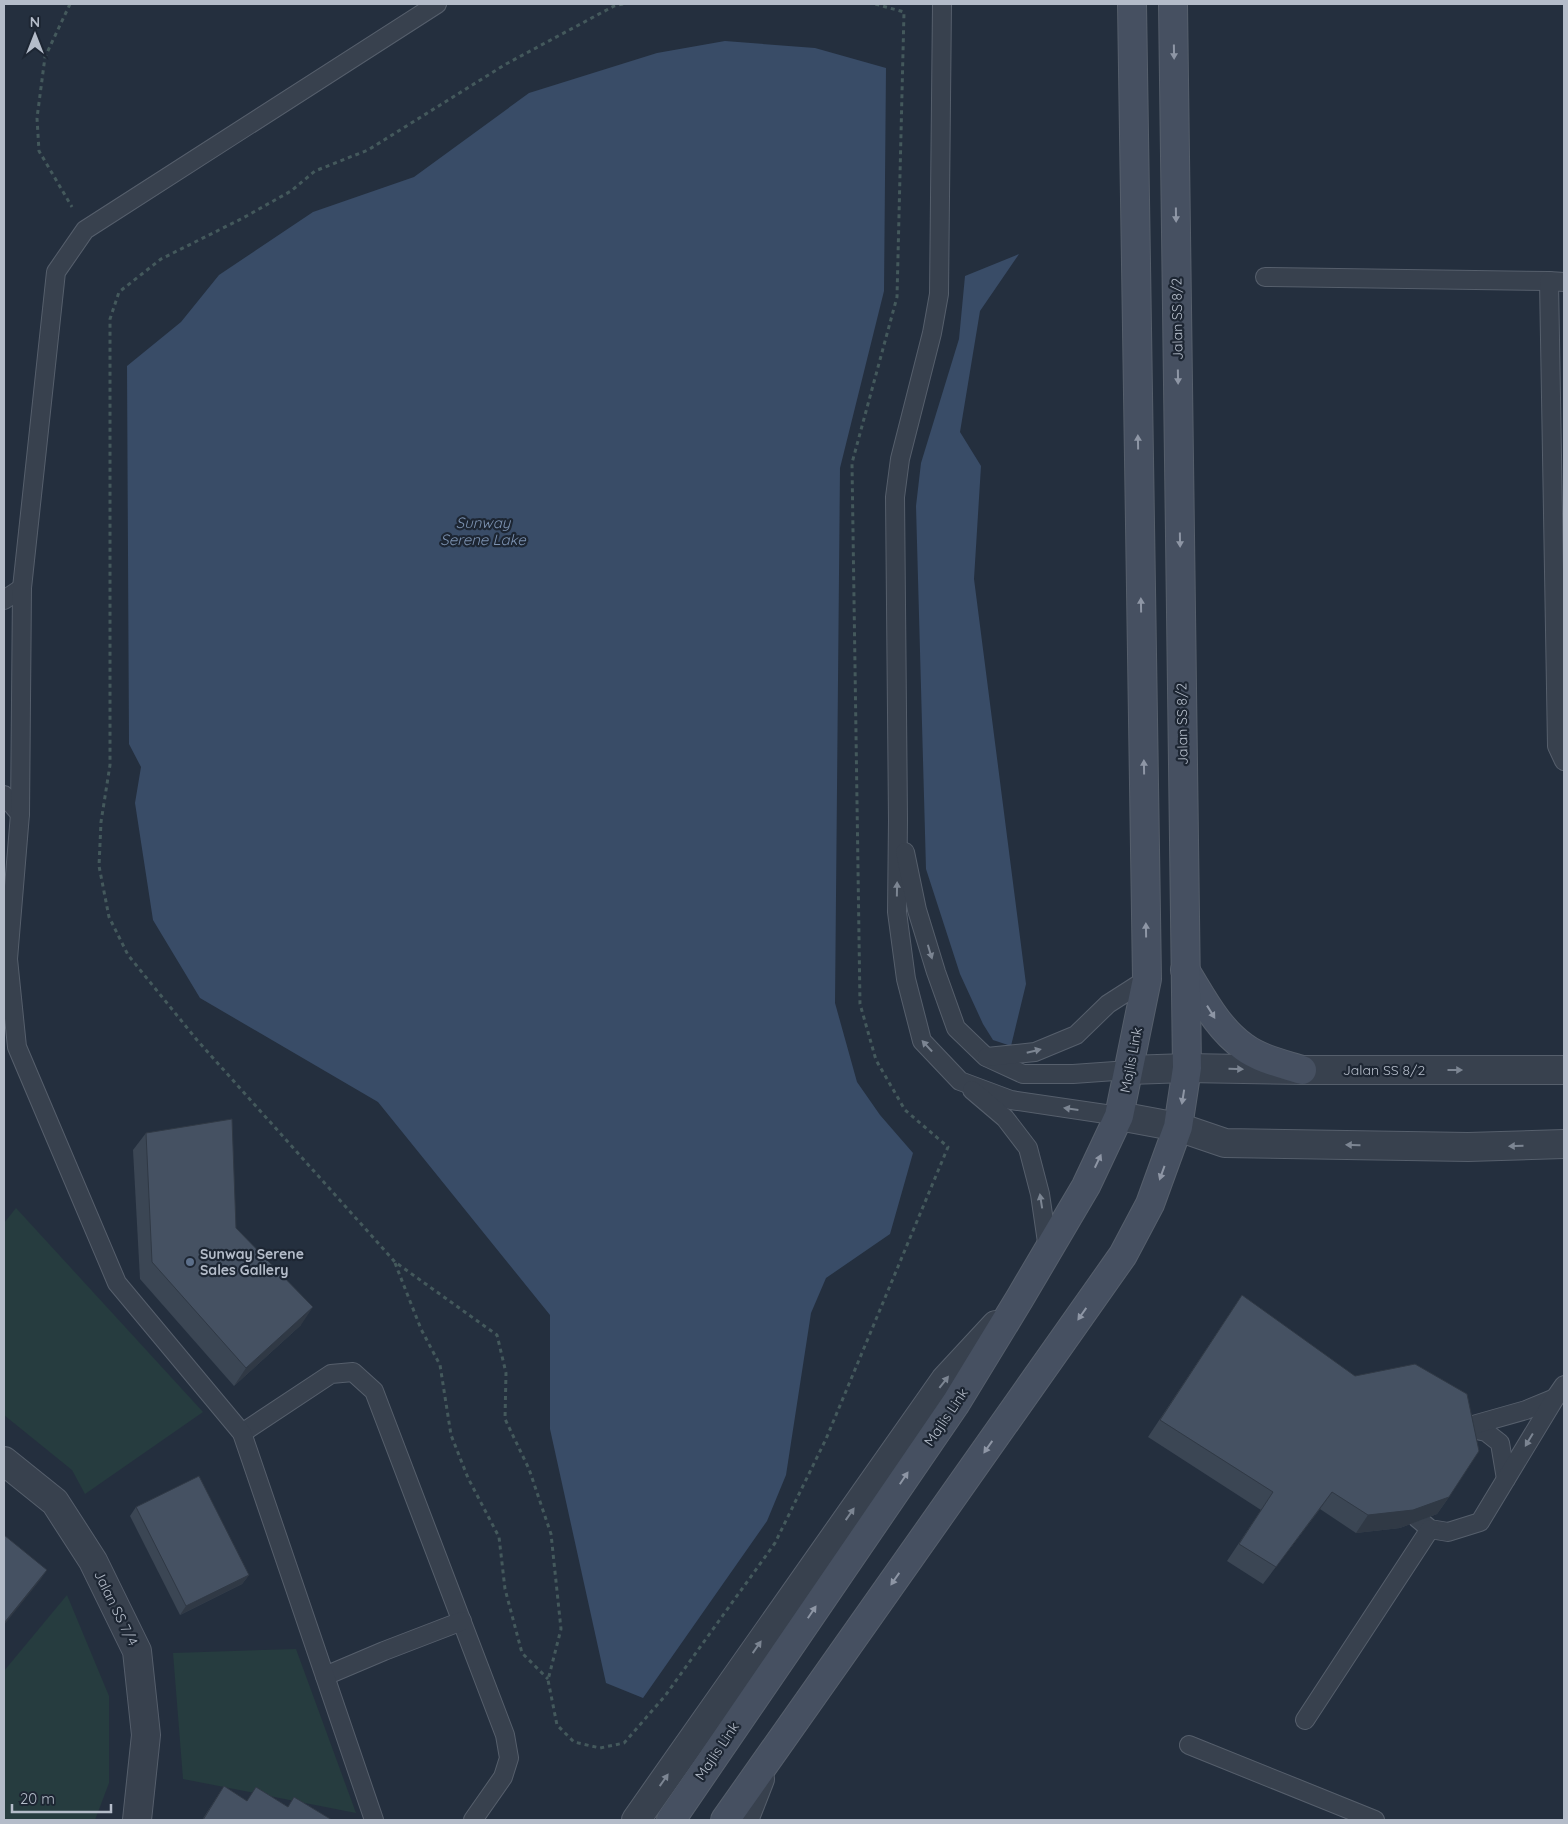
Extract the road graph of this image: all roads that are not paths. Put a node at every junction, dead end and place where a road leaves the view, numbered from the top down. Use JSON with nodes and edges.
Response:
{"nodes":[{"id":1,"x":438,"y":4,"type":"edge"},
{"id":2,"x":942,"y":4,"type":"edge"},
{"id":3,"x":1132,"y":4,"type":"edge"},
{"id":4,"x":1173,"y":4,"type":"edge"},
{"id":5,"x":1265,"y":277,"type":"dead end"},
{"id":6,"x":1557,"y":281,"type":"edge"},
{"id":7,"x":1559,"y":551,"type":"edge"},
{"id":8,"x":22,"y":588,"type":"junction"},
{"id":9,"x":4,"y":600,"type":"edge"},
{"id":10,"x":1564,"y":761,"type":"edge"},
{"id":11,"x":4,"y":795,"type":"edge"},
{"id":12,"x":20,"y":814,"type":"junction"},
{"id":13,"x":898,"y":820,"type":"junction"},
{"id":14,"x":1185,"y":970,"type":"junction"},
{"id":15,"x":1147,"y":979,"type":"junction"},
{"id":16,"x":986,"y":1057,"type":"junction"},
{"id":17,"x":1188,"y":1068,"type":"junction"},
{"id":18,"x":1128,"y":1070,"type":"junction"},
{"id":19,"x":1302,"y":1070,"type":"junction"},
{"id":20,"x":1564,"y":1070,"type":"edge"},
{"id":21,"x":960,"y":1081,"type":"junction"},
{"id":22,"x":1119,"y":1116,"type":"junction"},
{"id":23,"x":1178,"y":1127,"type":"junction"},
{"id":24,"x":1564,"y":1144,"type":"edge"},
{"id":25,"x":1048,"y":1250,"type":"junction"},
{"id":26,"x":1020,"y":1298,"type":"junction"},
{"id":27,"x":1560,"y":1392,"type":"edge"},
{"id":28,"x":1466,"y":1428,"type":"junction"},
{"id":29,"x":242,"y":1434,"type":"junction"},
{"id":30,"x":1442,"y":1446,"type":"edge"},
{"id":31,"x":4,"y":1461,"type":"edge"},
{"id":32,"x":1506,"y":1479,"type":"junction"},
{"id":33,"x":1423,"y":1481,"type":"edge"},
{"id":34,"x":1430,"y":1529,"type":"junction"},
{"id":35,"x":462,"y":1621,"type":"junction"},
{"id":36,"x":325,"y":1676,"type":"junction"},
{"id":37,"x":1305,"y":1720,"type":"dead end"},
{"id":38,"x":1188,"y":1745,"type":"dead end"},
{"id":39,"x":767,"y":1761,"type":"junction"},
{"id":40,"x":137,"y":1820,"type":"edge"},
{"id":41,"x":374,"y":1820,"type":"edge"},
{"id":42,"x":473,"y":1820,"type":"edge"},
{"id":43,"x":636,"y":1820,"type":"edge"},
{"id":44,"x":671,"y":1820,"type":"edge"},
{"id":45,"x":725,"y":1820,"type":"edge"},
{"id":46,"x":744,"y":1820,"type":"edge"},
{"id":47,"x":1375,"y":1820,"type":"edge"}],
"edges":[{"from":1,"to":8,"type":"lane"},
{"from":2,"to":13,"type":"lane"},
{"from":15,"to":3,"type":"main road","one_way":true},
{"from":4,"to":14,"type":"main road","name":"Jalan SS 8/2","one_way":true},
{"from":5,"to":6,"type":"lane"},
{"from":6,"to":7,"type":"lane"},
{"from":7,"to":10,"type":"lane"},
{"from":8,"to":9,"type":"lane"},
{"from":8,"to":12,"type":"lane"},
{"from":11,"to":12,"type":"lane"},
{"from":12,"to":29,"type":"lane"},
{"from":13,"to":16,"type":"lane","one_way":true},
{"from":21,"to":13,"type":"lane","one_way":true},
{"from":14,"to":17,"type":"main road","name":"Jalan SS 8/2"},
{"from":14,"to":19,"type":"main road","one_way":true},
{"from":16,"to":15,"type":"lane","one_way":true},
{"from":15,"to":18,"type":"main road","name":"Majlis Link"},
{"from":16,"to":18,"type":"lane"},
{"from":17,"to":18,"type":"street"},
{"from":17,"to":19,"type":"street","name":"Jalan SS 8/2","one_way":true},
{"from":17,"to":23,"type":"main road","one_way":true},
{"from":18,"to":22,"type":"main road","name":"Majlis Link"},
{"from":19,"to":20,"type":"street","name":"Jalan SS 8/2","one_way":true},
{"from":22,"to":21,"type":"lane","one_way":true},
{"from":25,"to":21,"type":"lane","one_way":true},
{"from":22,"to":23,"type":"street"},
{"from":25,"to":22,"type":"main road","name":"Majlis Link","one_way":true},
{"from":24,"to":23,"type":"street","one_way":true},
{"from":23,"to":39,"type":"main road","one_way":true},
{"from":25,"to":26,"type":"main road","name":"Majlis Link"},
{"from":43,"to":26,"type":"street","one_way":true},
{"from":44,"to":26,"type":"main road","name":"Majlis Link","one_way":true},
{"from":27,"to":28,"type":"lane"},
{"from":27,"to":32,"type":"lane","one_way":true},
{"from":28,"to":30,"type":"lane"},
{"from":28,"to":32,"type":"lane"},
{"from":29,"to":35,"type":"lane"},
{"from":29,"to":36,"type":"lane"},
{"from":31,"to":40,"type":"street","name":"Jalan SS 7/4"},
{"from":32,"to":34,"type":"lane"},
{"from":33,"to":34,"type":"lane"},
{"from":34,"to":37,"type":"lane"},
{"from":35,"to":36,"type":"lane"},
{"from":35,"to":42,"type":"lane"},
{"from":36,"to":41,"type":"lane"},
{"from":38,"to":47,"type":"lane"},
{"from":39,"to":45,"type":"main road"},
{"from":39,"to":46,"type":"street"}]}
